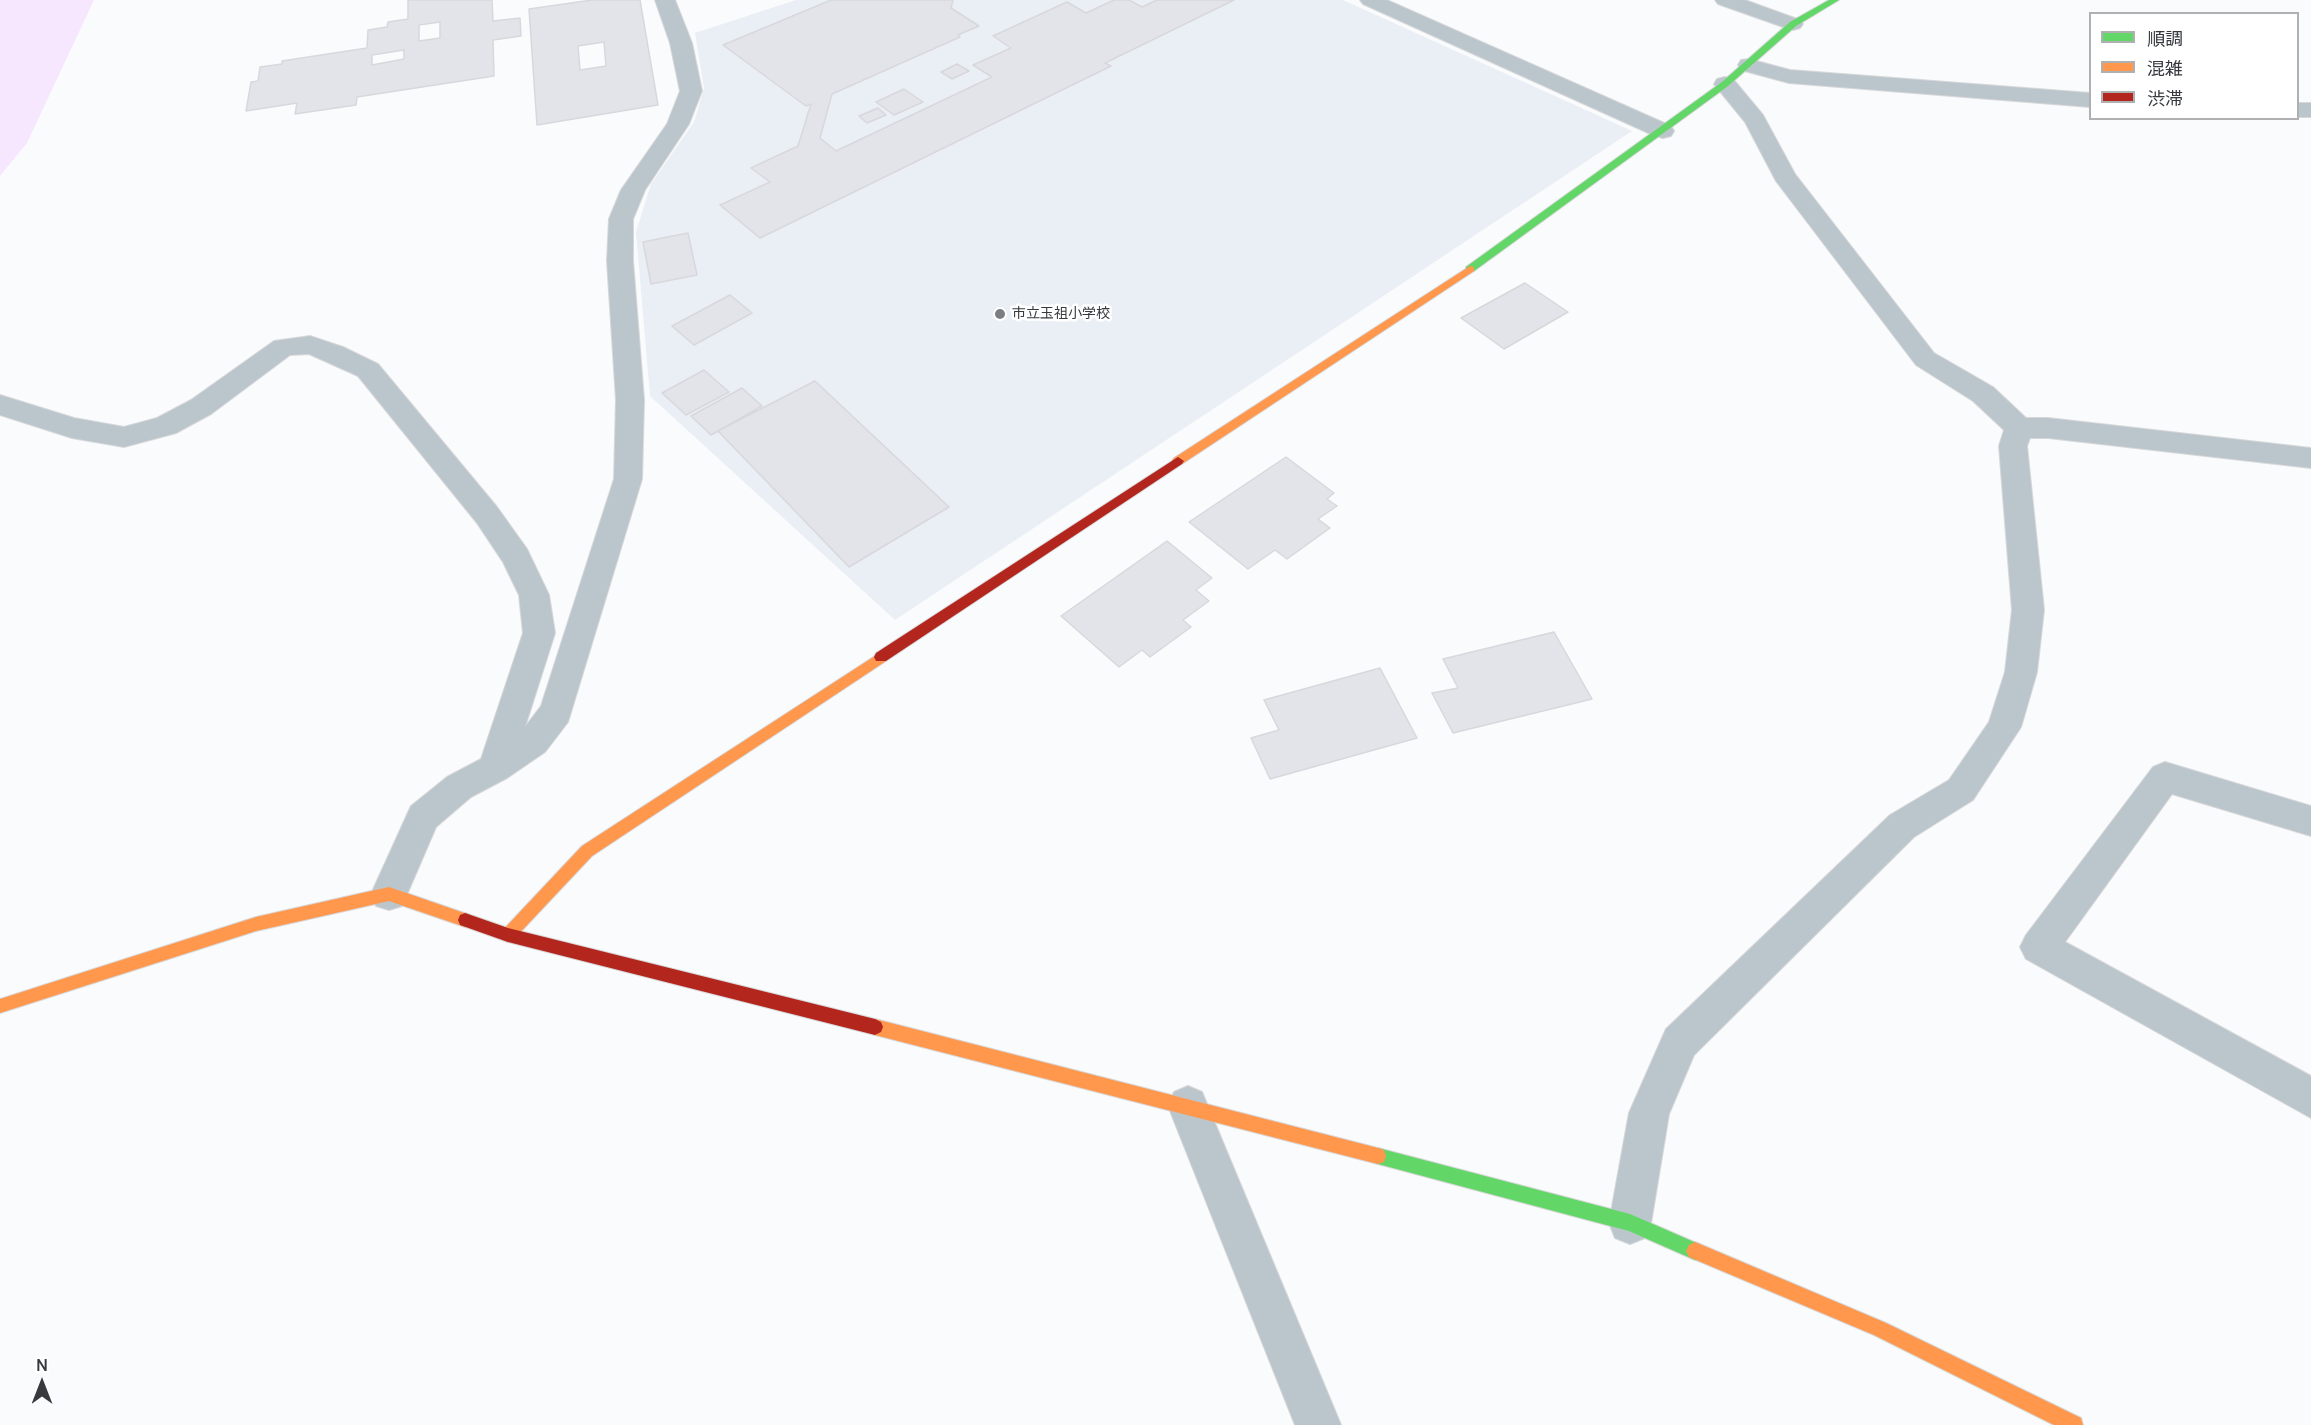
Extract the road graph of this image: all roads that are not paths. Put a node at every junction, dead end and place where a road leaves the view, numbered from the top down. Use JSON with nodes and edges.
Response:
{"nodes":[{"id":1,"x":665,"y":0,"type":"edge"},
{"id":2,"x":1370,"y":0,"type":"edge"},
{"id":3,"x":1725,"y":0,"type":"edge"},
{"id":4,"x":1835,"y":0,"type":"edge"},
{"id":5,"x":1793,"y":24,"type":"junction"},
{"id":6,"x":1749,"y":65,"type":"junction"},
{"id":7,"x":1725,"y":84,"type":"junction"},
{"id":8,"x":2089,"y":100,"type":"edge"},
{"id":9,"x":1663,"y":131,"type":"junction"},
{"id":10,"x":0,"y":405,"type":"edge"},
{"id":11,"x":2019,"y":428,"type":"junction"},
{"id":12,"x":2311,"y":458,"type":"edge"},
{"id":13,"x":495,"y":768,"type":"junction"},
{"id":14,"x":2311,"y":821,"type":"edge"},
{"id":15,"x":389,"y":894,"type":"junction"},
{"id":16,"x":508,"y":935,"type":"junction"},
{"id":17,"x":0,"y":1006,"type":"edge"},
{"id":18,"x":2311,"y":1098,"type":"edge"},
{"id":19,"x":1188,"y":1107,"type":"junction"},
{"id":20,"x":1630,"y":1223,"type":"junction"},
{"id":21,"x":1318,"y":1425,"type":"edge"},
{"id":22,"x":2074,"y":1425,"type":"edge"}],
"edges":[{"from":1,"to":13,"type":"street"},
{"from":2,"to":9,"type":"street"},
{"from":3,"to":5,"type":"street"},
{"from":4,"to":5,"type":"street"},
{"from":5,"to":6,"type":"street"},
{"from":6,"to":7,"type":"street"},
{"from":6,"to":8,"type":"street"},
{"from":7,"to":9,"type":"street"},
{"from":7,"to":11,"type":"street"},
{"from":9,"to":16,"type":"street"},
{"from":10,"to":13,"type":"street"},
{"from":11,"to":12,"type":"street"},
{"from":11,"to":20,"type":"street"},
{"from":13,"to":15,"type":"street"},
{"from":14,"to":18,"type":"street"},
{"from":15,"to":16,"type":"street"},
{"from":15,"to":17,"type":"street"},
{"from":16,"to":19,"type":"street"},
{"from":19,"to":20,"type":"street"},
{"from":19,"to":21,"type":"street"},
{"from":20,"to":22,"type":"street"}]}
